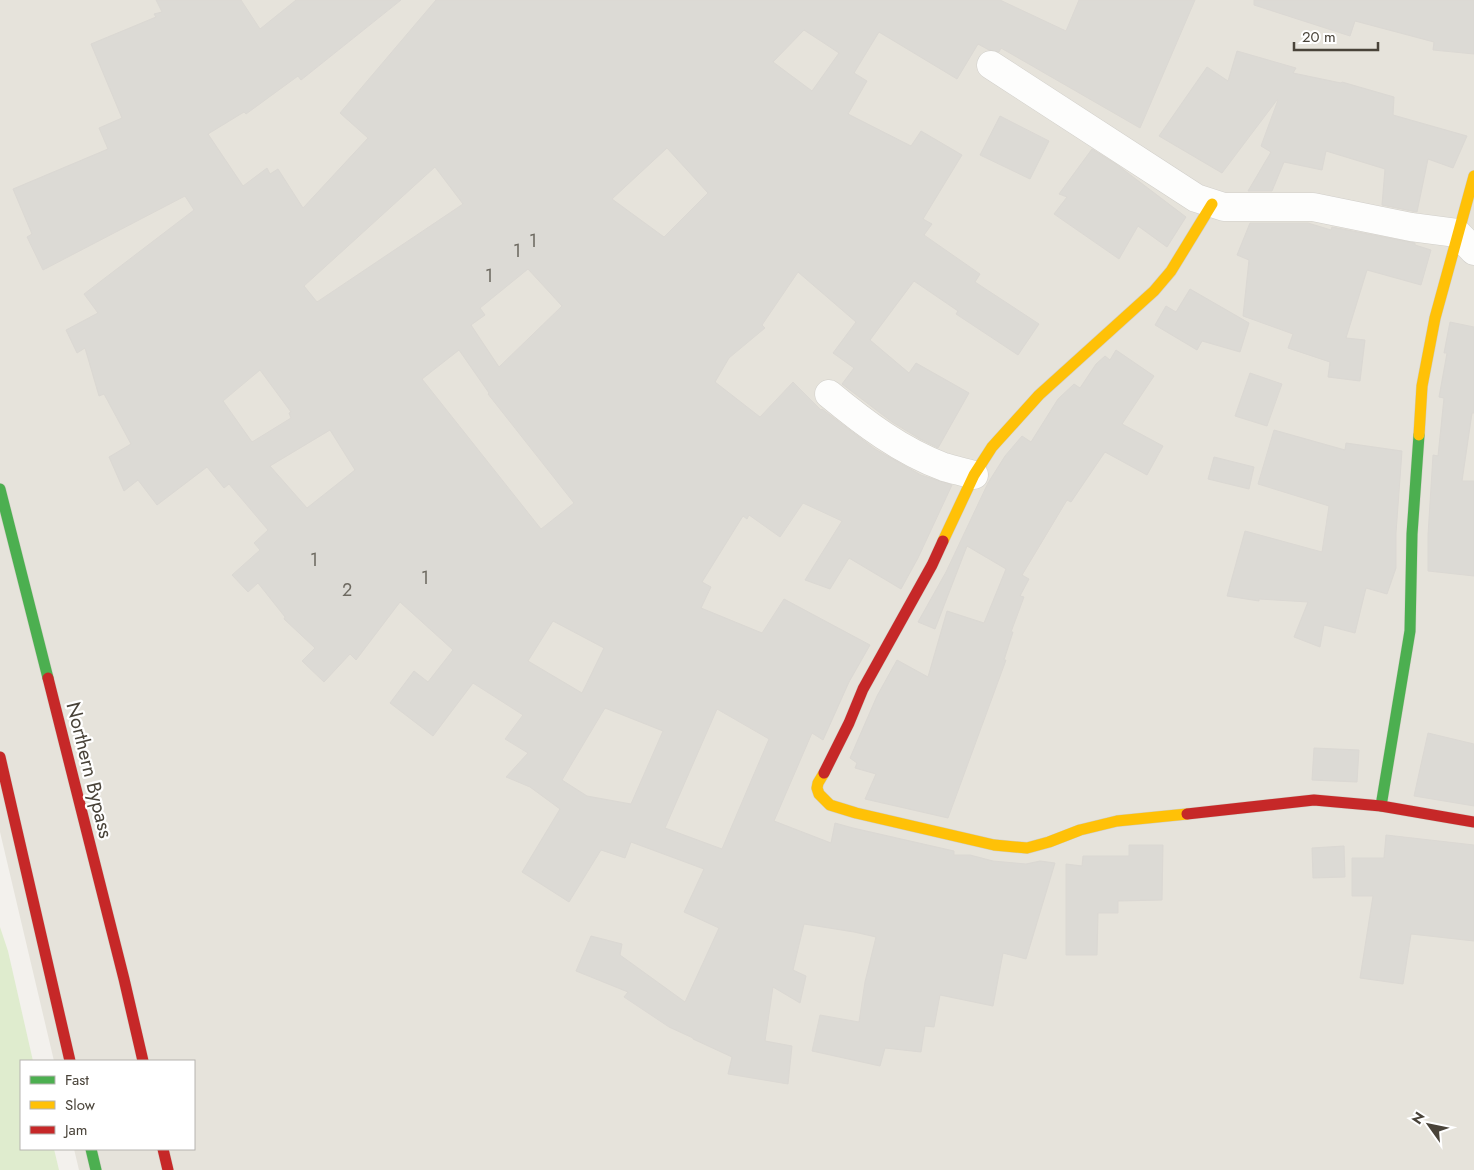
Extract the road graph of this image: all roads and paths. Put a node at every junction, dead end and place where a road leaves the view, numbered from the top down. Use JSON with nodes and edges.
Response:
{"nodes":[{"id":1,"x":991,"y":65,"type":"dead end"},
{"id":2,"x":1474,"y":176,"type":"edge"},
{"id":3,"x":1212,"y":204,"type":"junction"},
{"id":4,"x":1466,"y":242,"type":"edge"},
{"id":5,"x":829,"y":394,"type":"dead end"},
{"id":6,"x":974,"y":475,"type":"junction"},
{"id":7,"x":0,"y":489,"type":"edge"},
{"id":8,"x":0,"y":757,"type":"edge"},
{"id":9,"x":1381,"y":806,"type":"junction"},
{"id":10,"x":1474,"y":822,"type":"edge"},
{"id":11,"x":70,"y":1060,"type":"edge"},
{"id":12,"x":143,"y":1060,"type":"edge"},
{"id":13,"x":91,"y":1150,"type":"edge"},
{"id":14,"x":163,"y":1150,"type":"edge"},
{"id":15,"x":96,"y":1170,"type":"edge"},
{"id":16,"x":168,"y":1170,"type":"edge"}],
"edges":[{"from":1,"to":3,"type":"street"},
{"from":2,"to":4,"type":"main road"},
{"from":3,"to":4,"type":"street"},
{"from":3,"to":6,"type":"main road"},
{"from":4,"to":9,"type":"main road"},
{"from":5,"to":6,"type":"street"},
{"from":6,"to":9,"type":"main road"},
{"from":7,"to":12,"type":"main road","name":"Northern Bypass"},
{"from":8,"to":11,"type":"main road"},
{"from":9,"to":10,"type":"main road"},
{"from":13,"to":15,"type":"main road"},
{"from":14,"to":16,"type":"main road"}]}
